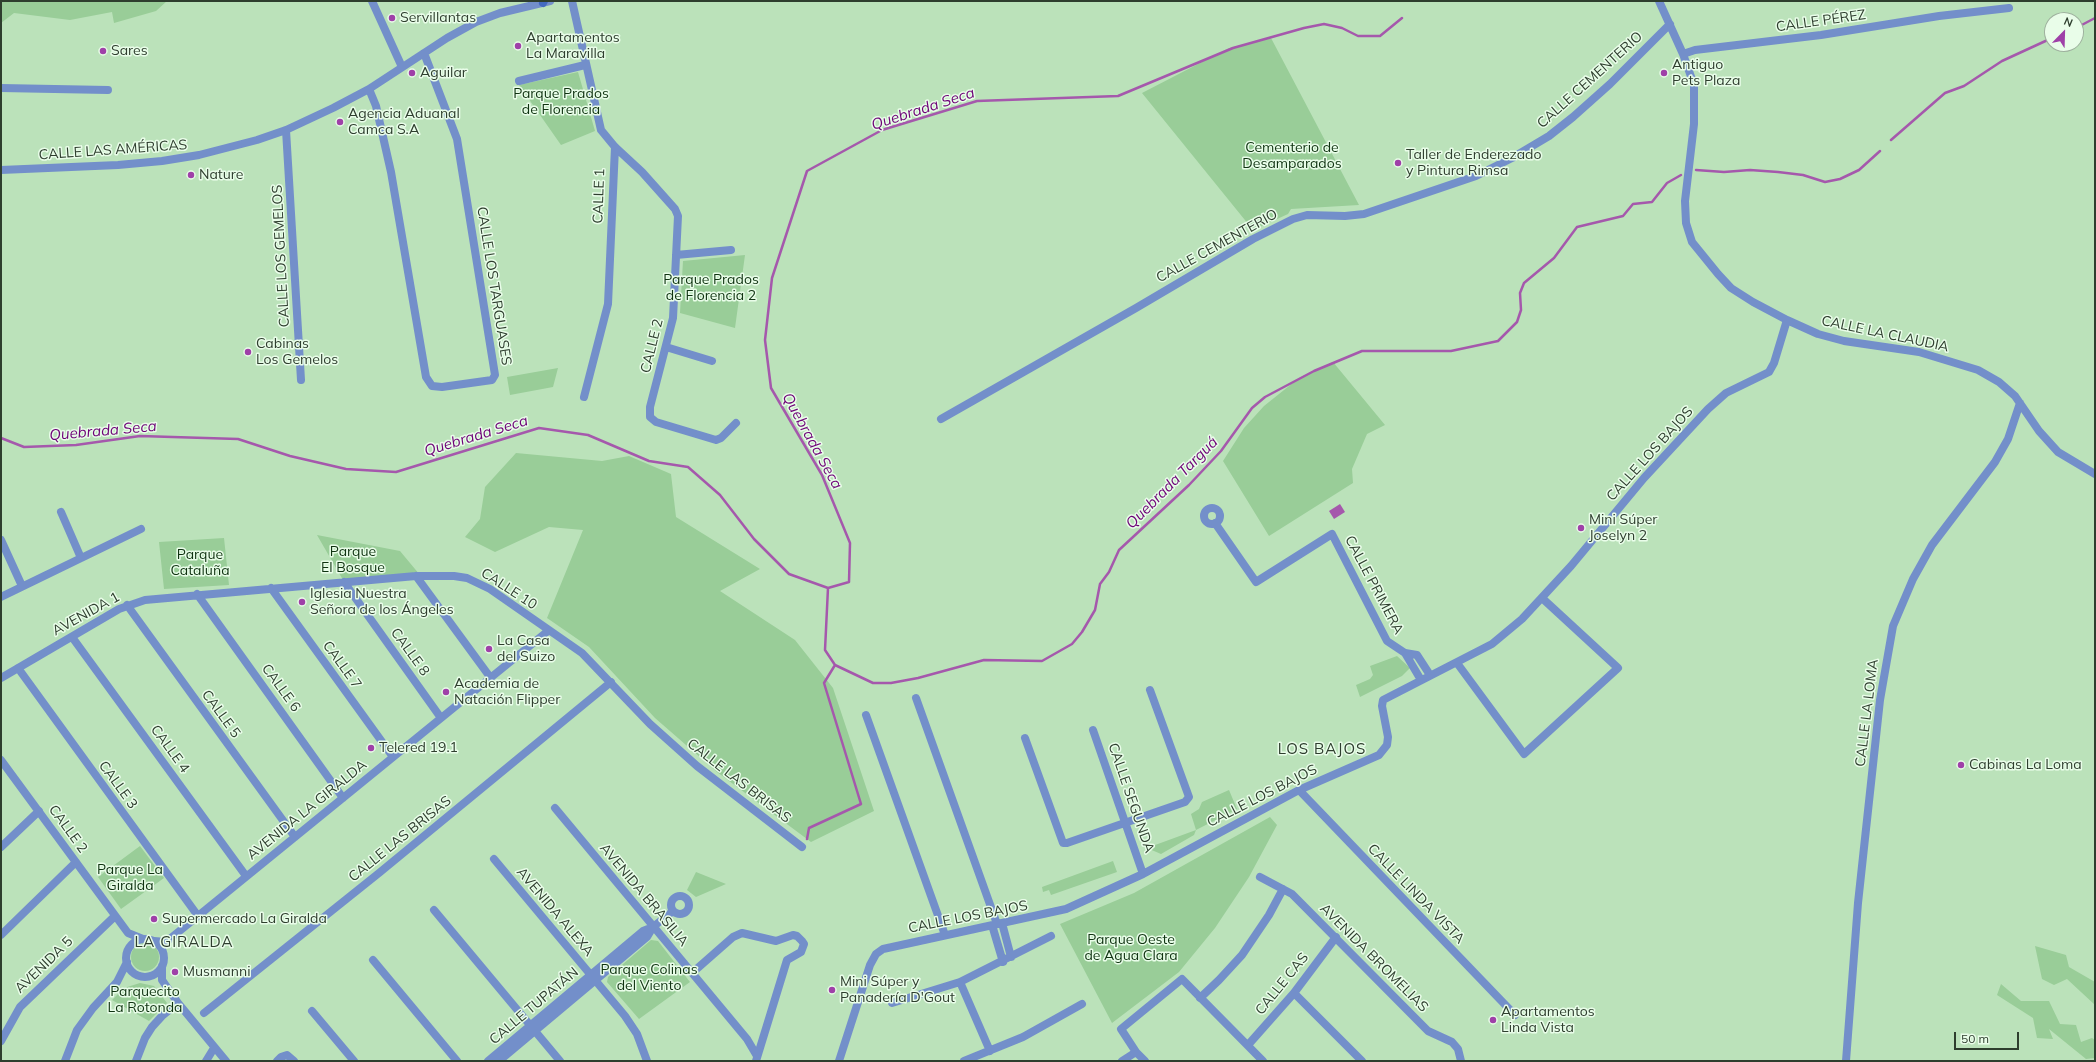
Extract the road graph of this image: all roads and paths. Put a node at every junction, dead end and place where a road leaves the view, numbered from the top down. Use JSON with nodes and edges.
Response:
{"nodes":[{"id":1,"x":372,"y":1,"type":"edge"},
{"id":2,"x":572,"y":1,"type":"edge"},
{"id":3,"x":1659,"y":1,"type":"edge"},
{"id":4,"x":546,"y":2,"type":"edge"},
{"id":5,"x":2009,"y":8,"type":"dead end"},
{"id":6,"x":1670,"y":24,"type":"junction"},
{"id":7,"x":424,"y":53,"type":"junction"},
{"id":8,"x":1684,"y":54,"type":"junction"},
{"id":9,"x":585,"y":65,"type":"junction"},
{"id":10,"x":402,"y":67,"type":"junction"},
{"id":11,"x":519,"y":81,"type":"dead end"},
{"id":12,"x":1,"y":88,"type":"edge"},
{"id":13,"x":369,"y":89,"type":"junction"},
{"id":14,"x":108,"y":90,"type":"dead end"},
{"id":15,"x":286,"y":130,"type":"junction"},
{"id":16,"x":615,"y":147,"type":"junction"},
{"id":17,"x":1,"y":170,"type":"edge"},
{"id":18,"x":731,"y":250,"type":"dead end"},
{"id":19,"x":676,"y":255,"type":"junction"},
{"id":20,"x":1787,"y":320,"type":"junction"},
{"id":21,"x":666,"y":347,"type":"junction"},
{"id":22,"x":712,"y":362,"type":"dead end"},
{"id":23,"x":301,"y":380,"type":"dead end"},
{"id":24,"x":584,"y":397,"type":"dead end"},
{"id":25,"x":2020,"y":404,"type":"junction"},
{"id":26,"x":941,"y":419,"type":"dead end"},
{"id":27,"x":736,"y":423,"type":"dead end"},
{"id":28,"x":2095,"y":474,"type":"edge"},
{"id":29,"x":61,"y":512,"type":"dead end"},
{"id":30,"x":1215,"y":523,"type":"dead end"},
{"id":31,"x":141,"y":529,"type":"dead end"},
{"id":32,"x":1,"y":540,"type":"edge"},
{"id":33,"x":81,"y":558,"type":"junction"},
{"id":34,"x":416,"y":576,"type":"junction"},
{"id":35,"x":454,"y":576,"type":"joint"},
{"id":36,"x":344,"y":582,"type":"junction"},
{"id":37,"x":22,"y":586,"type":"junction"},
{"id":38,"x":271,"y":588,"type":"junction"},
{"id":39,"x":197,"y":594,"type":"junction"},
{"id":40,"x":1,"y":597,"type":"edge"},
{"id":41,"x":1542,"y":598,"type":"junction"},
{"id":42,"x":127,"y":605,"type":"junction"},
{"id":43,"x":548,"y":631,"type":"junction"},
{"id":44,"x":72,"y":637,"type":"junction"},
{"id":45,"x":1405,"y":653,"type":"junction"},
{"id":46,"x":1457,"y":663,"type":"junction"},
{"id":47,"x":18,"y":668,"type":"junction"},
{"id":48,"x":1430,"y":676,"type":"junction"},
{"id":49,"x":490,"y":677,"type":"junction"},
{"id":50,"x":1,"y":678,"type":"edge"},
{"id":51,"x":1421,"y":680,"type":"junction"},
{"id":52,"x":612,"y":682,"type":"junction"},
{"id":53,"x":1150,"y":690,"type":"dead end"},
{"id":54,"x":916,"y":698,"type":"dead end"},
{"id":55,"x":866,"y":715,"type":"dead end"},
{"id":56,"x":441,"y":718,"type":"junction"},
{"id":57,"x":1093,"y":730,"type":"dead end"},
{"id":58,"x":1025,"y":738,"type":"dead end"},
{"id":59,"x":393,"y":757,"type":"junction"},
{"id":60,"x":1,"y":760,"type":"edge"},
{"id":61,"x":1299,"y":790,"type":"junction"},
{"id":62,"x":343,"y":798,"type":"junction"},
{"id":63,"x":555,"y":808,"type":"dead end"},
{"id":64,"x":39,"y":811,"type":"junction"},
{"id":65,"x":1127,"y":824,"type":"junction"},
{"id":66,"x":295,"y":837,"type":"junction"},
{"id":67,"x":1,"y":847,"type":"edge"},
{"id":68,"x":802,"y":847,"type":"dead end"},
{"id":69,"x":494,"y":859,"type":"dead end"},
{"id":70,"x":76,"y":862,"type":"junction"},
{"id":71,"x":1143,"y":874,"type":"junction"},
{"id":72,"x":246,"y":876,"type":"junction"},
{"id":73,"x":1260,"y":877,"type":"dead end"},
{"id":74,"x":1283,"y":889,"type":"junction"},
{"id":75,"x":434,"y":910,"type":"dead end"},
{"id":76,"x":673,"y":911,"type":"dead end"},
{"id":77,"x":115,"y":916,"type":"junction"},
{"id":78,"x":198,"y":916,"type":"junction"},
{"id":79,"x":997,"y":924,"type":"junction"},
{"id":80,"x":653,"y":927,"type":"junction"},
{"id":81,"x":128,"y":933,"type":"junction"},
{"id":82,"x":1,"y":935,"type":"edge"},
{"id":83,"x":945,"y":935,"type":"junction"},
{"id":84,"x":1051,"y":936,"type":"dead end"},
{"id":85,"x":1336,"y":937,"type":"junction"},
{"id":86,"x":143,"y":939,"type":"junction"},
{"id":87,"x":154,"y":941,"type":"junction"},
{"id":88,"x":166,"y":942,"type":"junction"},
{"id":89,"x":128,"y":952,"type":"junction"},
{"id":90,"x":164,"y":954,"type":"junction"},
{"id":91,"x":1011,"y":957,"type":"junction"},
{"id":92,"x":373,"y":960,"type":"dead end"},
{"id":93,"x":127,"y":962,"type":"junction"},
{"id":94,"x":1003,"y":962,"type":"junction"},
{"id":95,"x":162,"y":966,"type":"junction"},
{"id":96,"x":692,"y":973,"type":"junction"},
{"id":97,"x":137,"y":975,"type":"junction"},
{"id":98,"x":150,"y":976,"type":"junction"},
{"id":99,"x":593,"y":978,"type":"junction"},
{"id":100,"x":162,"y":980,"type":"junction"},
{"id":101,"x":117,"y":982,"type":"junction"},
{"id":102,"x":960,"y":982,"type":"junction"},
{"id":103,"x":1294,"y":993,"type":"junction"},
{"id":104,"x":1200,"y":998,"type":"junction"},
{"id":105,"x":178,"y":1003,"type":"junction"},
{"id":106,"x":892,"y":1003,"type":"dead end"},
{"id":107,"x":1082,"y":1004,"type":"dead end"},
{"id":108,"x":312,"y":1011,"type":"dead end"},
{"id":109,"x":204,"y":1013,"type":"dead end"},
{"id":110,"x":1515,"y":1015,"type":"dead end"},
{"id":111,"x":533,"y":1028,"type":"junction"},
{"id":112,"x":1,"y":1041,"type":"edge"},
{"id":113,"x":1248,"y":1045,"type":"junction"},
{"id":114,"x":214,"y":1048,"type":"junction"},
{"id":115,"x":990,"y":1051,"type":"junction"},
{"id":116,"x":1136,"y":1052,"type":"junction"},
{"id":117,"x":757,"y":1058,"type":"edge"},
{"id":118,"x":65,"y":1061,"type":"edge"},
{"id":119,"x":136,"y":1061,"type":"edge"},
{"id":120,"x":206,"y":1061,"type":"edge"},
{"id":121,"x":226,"y":1061,"type":"edge"},
{"id":122,"x":277,"y":1061,"type":"edge"},
{"id":123,"x":294,"y":1061,"type":"edge"},
{"id":124,"x":354,"y":1061,"type":"edge"},
{"id":125,"x":457,"y":1061,"type":"edge"},
{"id":126,"x":488,"y":1061,"type":"edge"},
{"id":127,"x":499,"y":1061,"type":"edge"},
{"id":128,"x":560,"y":1061,"type":"edge"},
{"id":129,"x":647,"y":1061,"type":"edge"},
{"id":130,"x":839,"y":1061,"type":"edge"},
{"id":131,"x":964,"y":1061,"type":"edge"},
{"id":132,"x":1122,"y":1061,"type":"edge"},
{"id":133,"x":1145,"y":1061,"type":"edge"},
{"id":134,"x":1263,"y":1061,"type":"edge"},
{"id":135,"x":1362,"y":1061,"type":"edge"},
{"id":136,"x":1461,"y":1061,"type":"edge"},
{"id":137,"x":1846,"y":1061,"type":"edge"}],
"edges":[{"from":1,"to":10,"type":"street"},
{"from":2,"to":9,"type":"street"},
{"from":3,"to":6,"type":"street","name":"CALLE LA CLAUDIA"},
{"from":4,"to":7,"type":"street","name":"CALLE LAS AMÉRICAS"},
{"from":5,"to":8,"type":"street","name":"CALLE PÉREZ"},
{"from":6,"to":8,"type":"street","name":"CALLE LA CLAUDIA"},
{"from":6,"to":26,"type":"street","name":"CALLE CEMENTERIO"},
{"from":7,"to":10,"type":"street","name":"CALLE LAS AMÉRICAS"},
{"from":7,"to":13,"type":"street","name":"CALLE LOS TARGUASES"},
{"from":8,"to":20,"type":"street","name":"CALLE LA CLAUDIA"},
{"from":9,"to":11,"type":"street"},
{"from":9,"to":16,"type":"street"},
{"from":10,"to":13,"type":"street","name":"CALLE LAS AMÉRICAS"},
{"from":12,"to":14,"type":"street"},
{"from":13,"to":15,"type":"street","name":"CALLE LAS AMÉRICAS"},
{"from":15,"to":17,"type":"street","name":"CALLE LAS AMÉRICAS"},
{"from":15,"to":23,"type":"street","name":"CALLE LOS GEMELOS"},
{"from":16,"to":19,"type":"street","name":"CALLE 2"},
{"from":16,"to":24,"type":"street","name":"CALLE 1"},
{"from":18,"to":19,"type":"street"},
{"from":19,"to":21,"type":"street","name":"CALLE 2"},
{"from":20,"to":25,"type":"street","name":"CALLE LA CLAUDIA"},
{"from":20,"to":41,"type":"street","name":"CALLE LOS BAJOS"},
{"from":21,"to":22,"type":"street"},
{"from":21,"to":27,"type":"street","name":"CALLE 2"},
{"from":25,"to":28,"type":"street","name":"CALLE LA CLAUDIA"},
{"from":25,"to":137,"type":"street","name":"CALLE LA LOMA"},
{"from":29,"to":33,"type":"street"},
{"from":30,"to":45,"type":"street","name":"CALLE PRIMERA"},
{"from":31,"to":33,"type":"street"},
{"from":32,"to":37,"type":"street"},
{"from":33,"to":37,"type":"street"},
{"from":34,"to":35,"type":"street","name":"AVENIDA 1"},
{"from":34,"to":36,"type":"street","name":"AVENIDA 1"},
{"from":34,"to":49,"type":"street"},
{"from":35,"to":43,"type":"street","name":"CALLE 10"},
{"from":36,"to":38,"type":"street","name":"AVENIDA 1"},
{"from":36,"to":56,"type":"street","name":"CALLE 8"},
{"from":37,"to":40,"type":"street"},
{"from":38,"to":39,"type":"street","name":"AVENIDA 1"},
{"from":38,"to":59,"type":"street","name":"CALLE 7"},
{"from":39,"to":42,"type":"street","name":"AVENIDA 1"},
{"from":39,"to":62,"type":"street","name":"CALLE 6"},
{"from":41,"to":46,"type":"street","name":"CALLE LOS BAJOS"},
{"from":41,"to":46,"type":"street"},
{"from":42,"to":44,"type":"street","name":"AVENIDA 1"},
{"from":42,"to":66,"type":"street","name":"CALLE 5"},
{"from":43,"to":49,"type":"street","name":"AVENIDA LA GIRALDA"},
{"from":43,"to":52,"type":"street","name":"CALLE LAS BRISAS"},
{"from":44,"to":47,"type":"street","name":"AVENIDA 1"},
{"from":44,"to":72,"type":"street","name":"CALLE 4"},
{"from":45,"to":48,"type":"street","name":"CALLE PRIMERA"},
{"from":45,"to":51,"type":"street"},
{"from":46,"to":48,"type":"street","name":"CALLE LOS BAJOS"},
{"from":47,"to":50,"type":"street","name":"AVENIDA 1"},
{"from":47,"to":78,"type":"street","name":"CALLE 3"},
{"from":48,"to":51,"type":"street","name":"CALLE LOS BAJOS"},
{"from":49,"to":56,"type":"street","name":"AVENIDA LA GIRALDA"},
{"from":51,"to":61,"type":"street","name":"CALLE LOS BAJOS"},
{"from":52,"to":68,"type":"street","name":"CALLE LAS BRISAS"},
{"from":52,"to":109,"type":"street","name":"CALLE LAS BRISAS"},
{"from":53,"to":65,"type":"street"},
{"from":54,"to":79,"type":"street"},
{"from":55,"to":83,"type":"street"},
{"from":56,"to":59,"type":"street","name":"AVENIDA LA GIRALDA"},
{"from":57,"to":65,"type":"street","name":"CALLE SEGUNDA"},
{"from":58,"to":65,"type":"street"},
{"from":59,"to":62,"type":"street","name":"AVENIDA LA GIRALDA"},
{"from":60,"to":64,"type":"street","name":"CALLE 2"},
{"from":61,"to":71,"type":"street","name":"CALLE LOS BAJOS"},
{"from":61,"to":110,"type":"street","name":"CALLE LINDA VISTA"},
{"from":62,"to":66,"type":"street","name":"AVENIDA LA GIRALDA"},
{"from":63,"to":80,"type":"street","name":"AVENIDA BRASILIA"},
{"from":64,"to":67,"type":"street"},
{"from":64,"to":70,"type":"street","name":"CALLE 2"},
{"from":65,"to":71,"type":"street","name":"CALLE SEGUNDA"},
{"from":66,"to":72,"type":"street","name":"AVENIDA LA GIRALDA"},
{"from":69,"to":99,"type":"street","name":"AVENIDA ALEXA"},
{"from":70,"to":77,"type":"street","name":"CALLE 2"},
{"from":70,"to":82,"type":"street"},
{"from":71,"to":79,"type":"street","name":"CALLE LOS BAJOS"},
{"from":72,"to":78,"type":"street","name":"AVENIDA LA GIRALDA"},
{"from":73,"to":74,"type":"street","name":"AVENIDA BROMELIAS"},
{"from":74,"to":85,"type":"street","name":"AVENIDA BROMELIAS"},
{"from":74,"to":104,"type":"street"},
{"from":75,"to":111,"type":"street"},
{"from":76,"to":80,"type":"street","name":"CALLE TUPATÁN"},
{"from":77,"to":81,"type":"street","name":"CALLE 2"},
{"from":77,"to":112,"type":"street","name":"AVENIDA 5"},
{"from":78,"to":88,"type":"street","name":"AVENIDA LA GIRALDA"},
{"from":79,"to":83,"type":"street","name":"CALLE LOS BAJOS"},
{"from":79,"to":91,"type":"street"},
{"from":79,"to":94,"type":"street"},
{"from":80,"to":96,"type":"street","name":"AVENIDA BRASILIA"},
{"from":80,"to":99,"type":"street","name":"CALLE TUPATÁN"},
{"from":81,"to":86,"type":"street"},
{"from":81,"to":89,"type":"street"},
{"from":83,"to":130,"type":"street","name":"CALLE LOS BAJOS"},
{"from":84,"to":91,"type":"street"},
{"from":85,"to":103,"type":"street","name":"CALLE CAS"},
{"from":85,"to":136,"type":"street","name":"AVENIDA BROMELIAS"},
{"from":86,"to":87,"type":"street"},
{"from":86,"to":89,"type":"street"},
{"from":87,"to":88,"type":"street"},
{"from":87,"to":90,"type":"street"},
{"from":88,"to":90,"type":"street"},
{"from":89,"to":93,"type":"street"},
{"from":90,"to":95,"type":"street"},
{"from":91,"to":94,"type":"street"},
{"from":92,"to":125,"type":"street"},
{"from":93,"to":97,"type":"street"},
{"from":93,"to":101,"type":"street"},
{"from":94,"to":102,"type":"street"},
{"from":95,"to":98,"type":"street"},
{"from":95,"to":100,"type":"street"},
{"from":96,"to":117,"type":"street","name":"AVENIDA BRASILIA"},
{"from":96,"to":117,"type":"street"},
{"from":97,"to":98,"type":"street"},
{"from":97,"to":101,"type":"street"},
{"from":98,"to":100,"type":"street"},
{"from":99,"to":111,"type":"street","name":"CALLE TUPATÁN"},
{"from":99,"to":129,"type":"street","name":"AVENIDA ALEXA"},
{"from":100,"to":105,"type":"street"},
{"from":101,"to":118,"type":"street"},
{"from":102,"to":106,"type":"street"},
{"from":102,"to":115,"type":"street"},
{"from":103,"to":113,"type":"street","name":"CALLE CAS"},
{"from":103,"to":135,"type":"street"},
{"from":104,"to":113,"type":"street"},
{"from":104,"to":116,"type":"street"},
{"from":105,"to":114,"type":"street"},
{"from":105,"to":119,"type":"street"},
{"from":107,"to":115,"type":"street"},
{"from":108,"to":124,"type":"street"},
{"from":111,"to":126,"type":"street","name":"CALLE TUPATÁN"},
{"from":111,"to":127,"type":"street","name":"CALLE TUPATÁN"},
{"from":111,"to":128,"type":"street"},
{"from":113,"to":134,"type":"street"},
{"from":114,"to":120,"type":"street"},
{"from":114,"to":121,"type":"street"},
{"from":115,"to":131,"type":"street"},
{"from":116,"to":132,"type":"street"},
{"from":116,"to":133,"type":"street"},
{"from":122,"to":123,"type":"street"}]}
